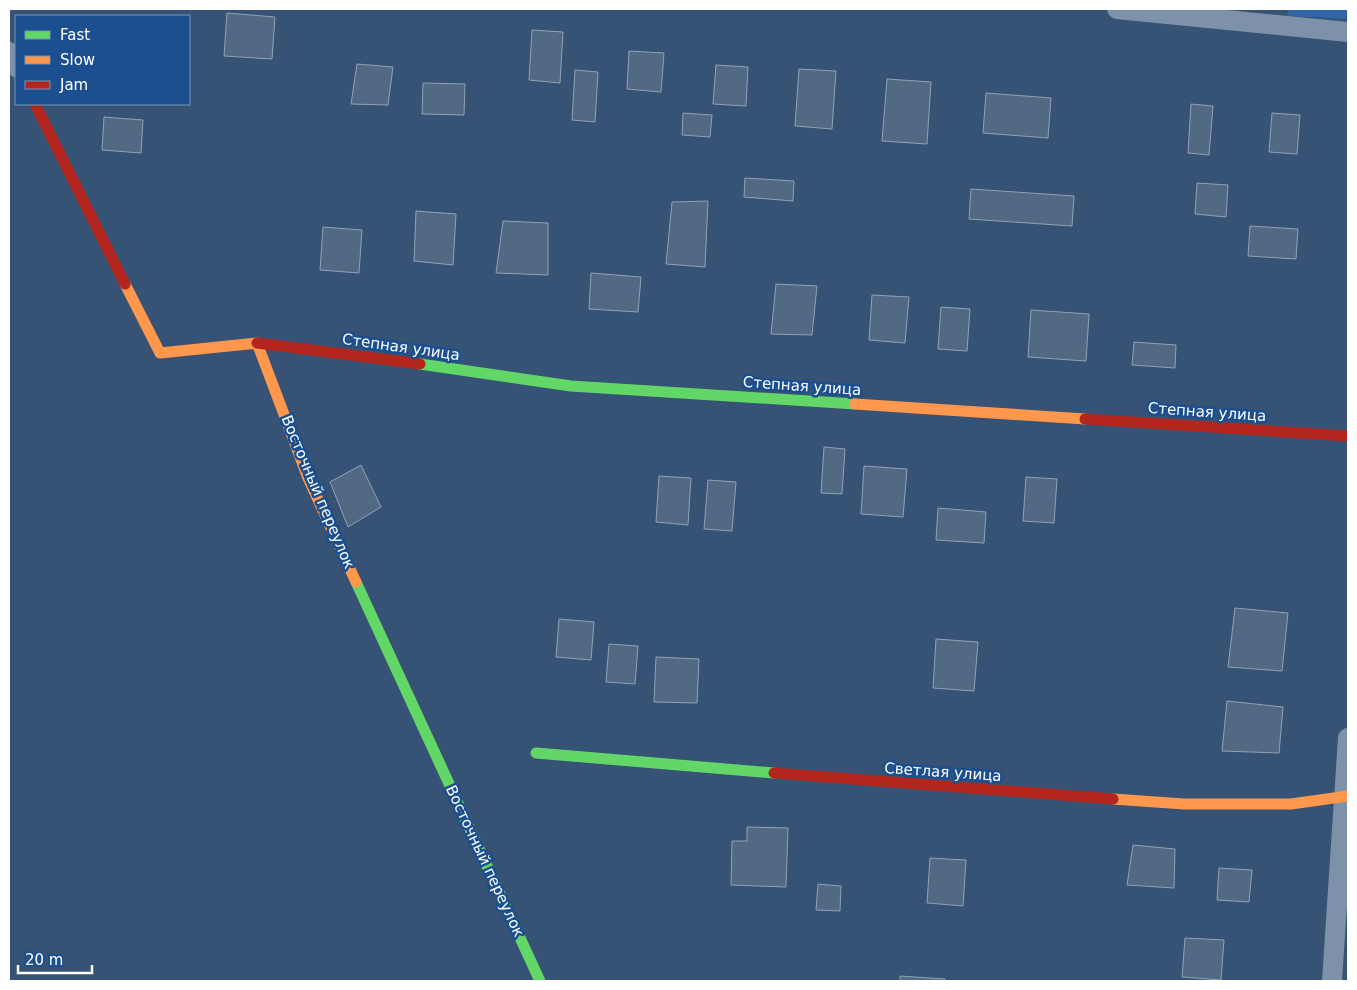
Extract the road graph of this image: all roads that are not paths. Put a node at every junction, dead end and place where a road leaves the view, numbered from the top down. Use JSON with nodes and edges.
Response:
{"nodes":[{"id":1,"x":1117,"y":9,"type":"edge"},
{"id":2,"x":1348,"y":32,"type":"edge"},
{"id":3,"x":9,"y":52,"type":"edge"},
{"id":4,"x":15,"y":65,"type":"edge"},
{"id":5,"x":36,"y":105,"type":"edge"},
{"id":6,"x":257,"y":343,"type":"junction"},
{"id":7,"x":1348,"y":436,"type":"edge"},
{"id":8,"x":1348,"y":738,"type":"edge"},
{"id":9,"x":536,"y":753,"type":"dead end"},
{"id":10,"x":1346,"y":796,"type":"edge"},
{"id":11,"x":540,"y":981,"type":"edge"},
{"id":12,"x":1332,"y":981,"type":"edge"}],
"edges":[{"from":1,"to":2,"type":"street"},
{"from":3,"to":4,"type":"street"},
{"from":5,"to":6,"type":"street"},
{"from":6,"to":7,"type":"street","name":"Степная улица"},
{"from":6,"to":11,"type":"street","name":"Восточный переулок"},
{"from":8,"to":10,"type":"street"},
{"from":9,"to":10,"type":"street","name":"Светлая улица"},
{"from":10,"to":12,"type":"street"}]}
